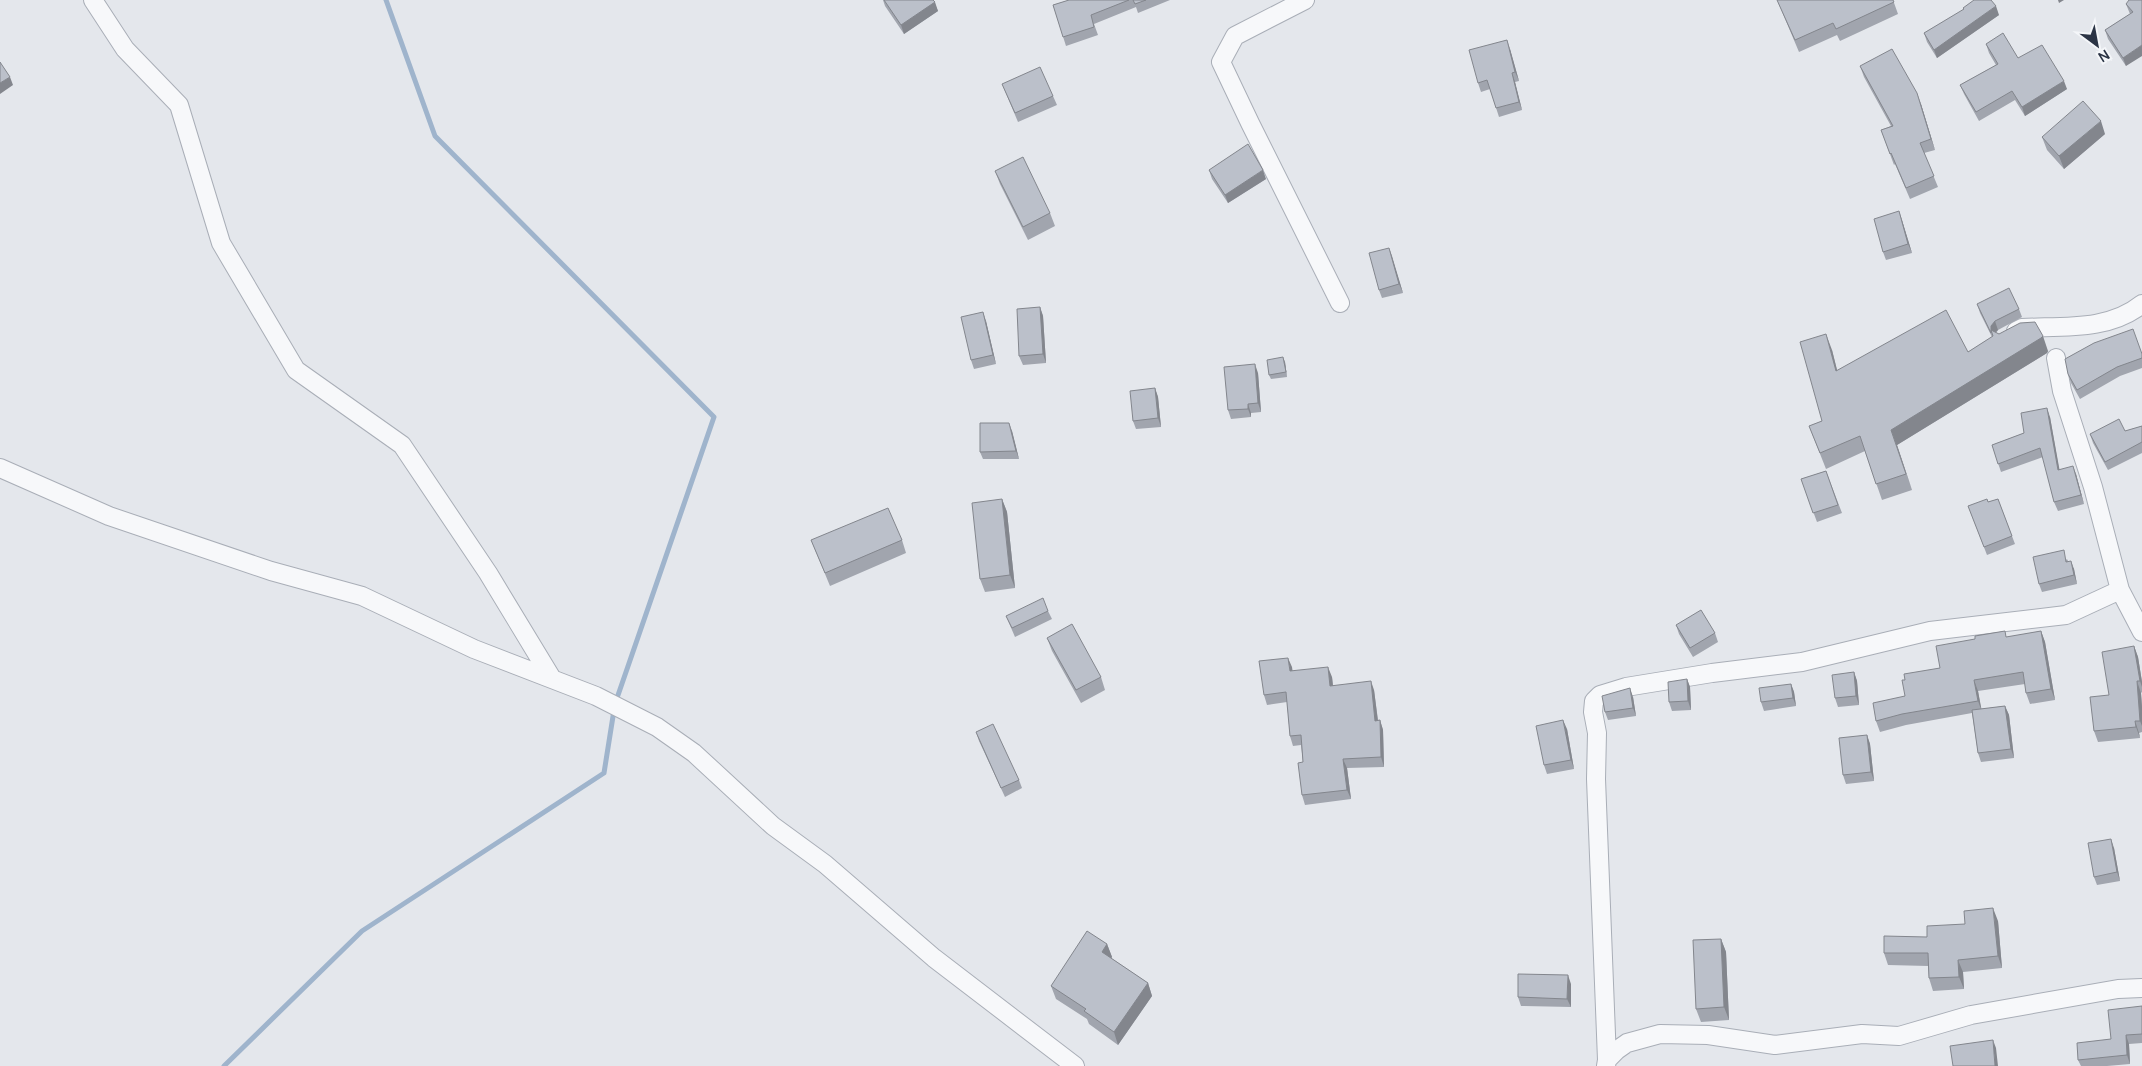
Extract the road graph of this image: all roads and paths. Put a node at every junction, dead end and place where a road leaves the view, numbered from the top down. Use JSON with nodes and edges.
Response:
{"nodes":[{"id":1,"x":93,"y":0,"type":"edge"},
{"id":2,"x":1305,"y":0,"type":"edge"},
{"id":3,"x":1340,"y":303,"type":"dead end"},
{"id":4,"x":2142,"y":304,"type":"edge"},
{"id":5,"x":2004,"y":339,"type":"edge"},
{"id":6,"x":2056,"y":358,"type":"dead end"},
{"id":7,"x":0,"y":468,"type":"edge"},
{"id":8,"x":2120,"y":590,"type":"junction"},
{"id":9,"x":2142,"y":632,"type":"edge"},
{"id":10,"x":552,"y":677,"type":"junction"},
{"id":11,"x":2142,"y":988,"type":"edge"},
{"id":12,"x":1607,"y":1063,"type":"edge"},
{"id":13,"x":1075,"y":1066,"type":"edge"}],
"edges":[{"from":1,"to":10,"type":"street"},
{"from":2,"to":3,"type":"street"},
{"from":4,"to":5,"type":"street"},
{"from":6,"to":8,"type":"street"},
{"from":7,"to":10,"type":"street"},
{"from":8,"to":9,"type":"street"},
{"from":8,"to":12,"type":"street"},
{"from":10,"to":13,"type":"street"},
{"from":11,"to":12,"type":"street"}]}
